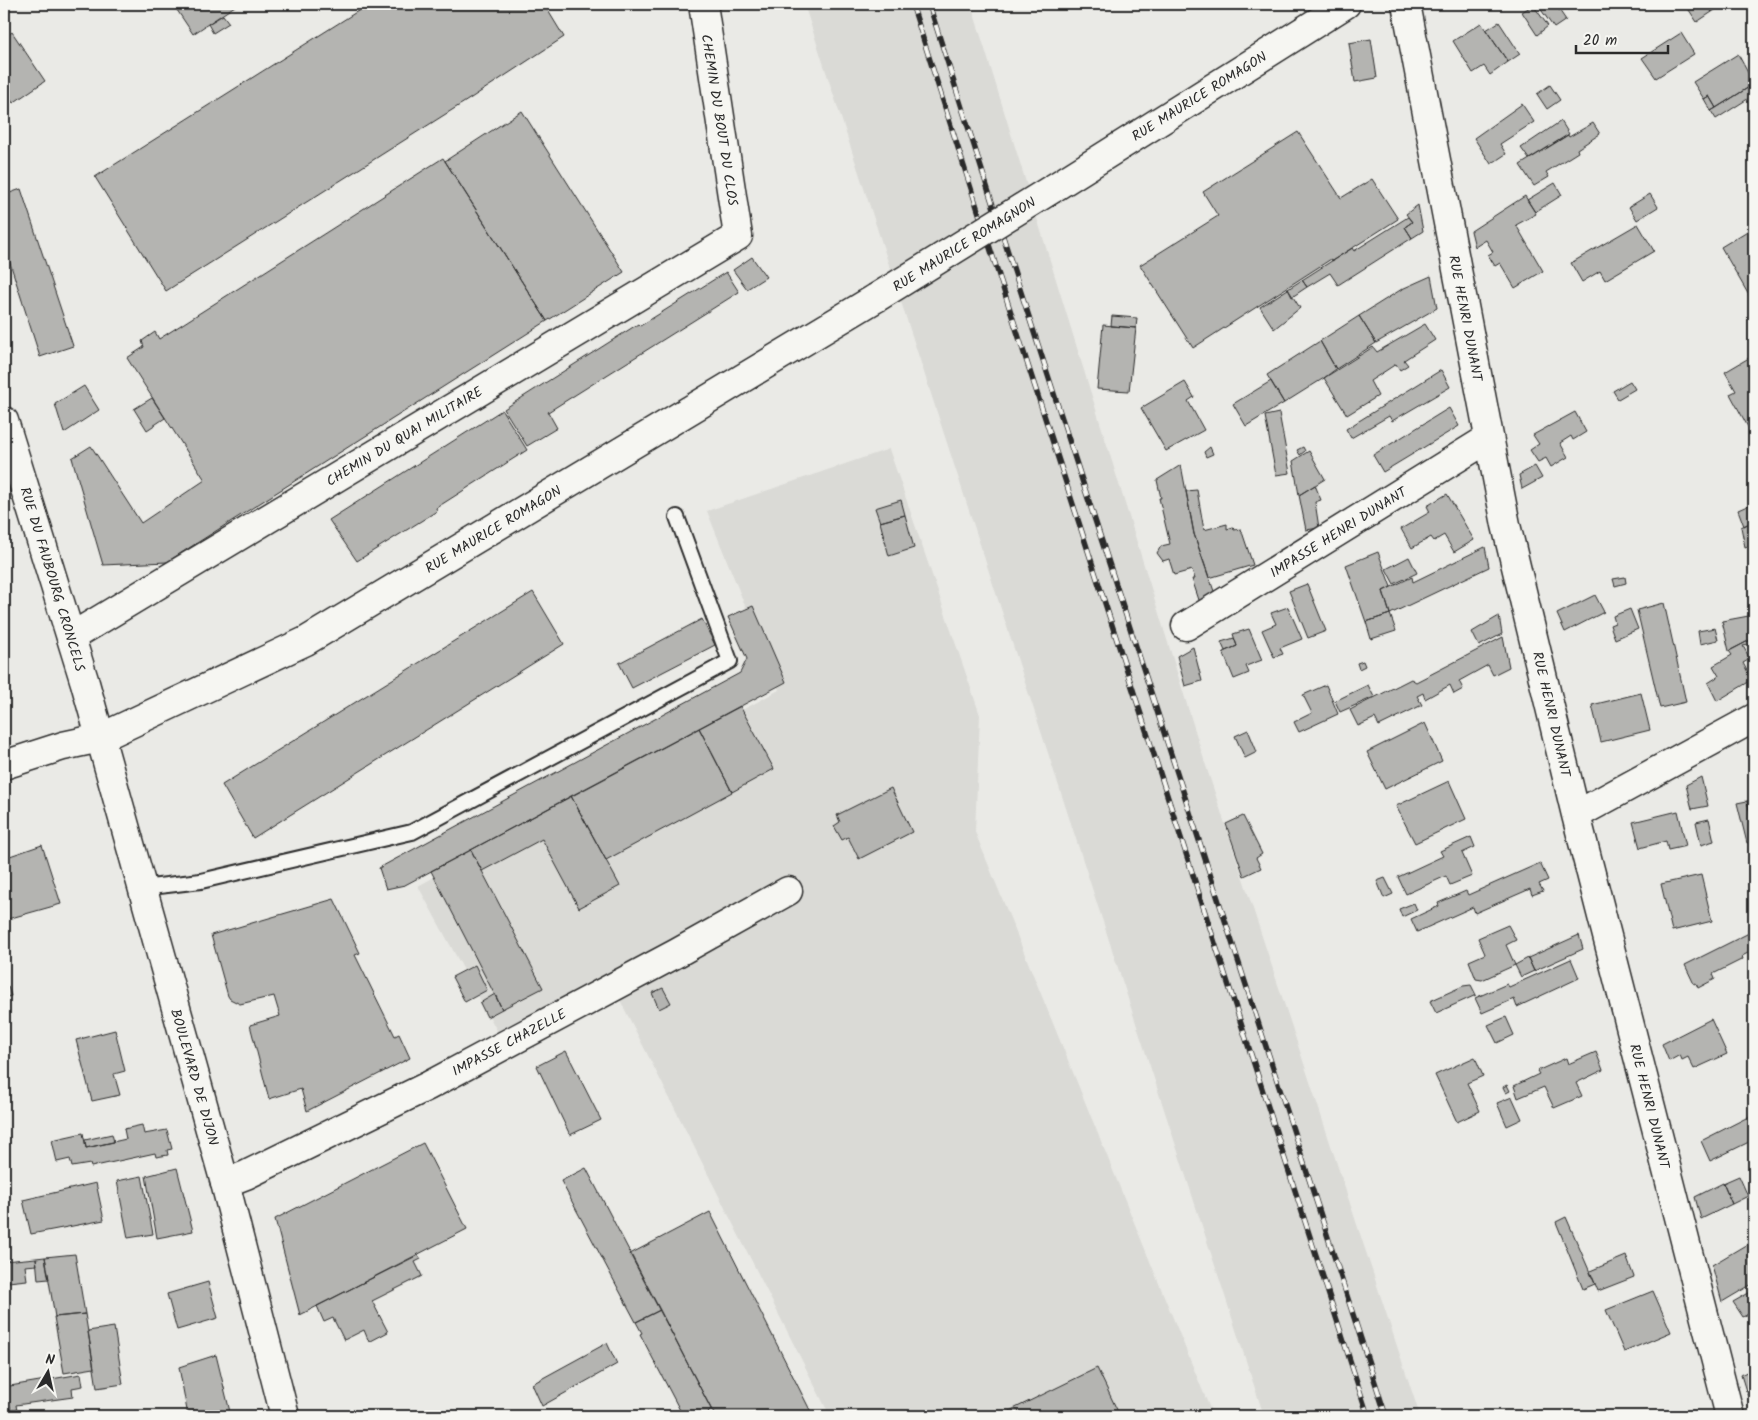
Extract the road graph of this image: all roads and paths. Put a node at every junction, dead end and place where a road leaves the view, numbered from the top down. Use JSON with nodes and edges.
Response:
{"nodes":[{"id":1,"x":703,"y":4,"type":"edge"},
{"id":2,"x":1346,"y":4,"type":"edge"},
{"id":3,"x":1406,"y":4,"type":"edge"},
{"id":4,"x":1052,"y":189,"type":"joint"},
{"id":5,"x":738,"y":236,"type":"joint"},
{"id":6,"x":876,"y":298,"type":"joint"},
{"id":7,"x":4,"y":421,"type":"edge"},
{"id":8,"x":1489,"y":438,"type":"junction"},
{"id":9,"x":677,"y":517,"type":"dead end"},
{"id":10,"x":1186,"y":626,"type":"dead end"},
{"id":11,"x":71,"y":637,"type":"junction"},
{"id":12,"x":1754,"y":718,"type":"edge"},
{"id":13,"x":100,"y":738,"type":"junction"},
{"id":14,"x":4,"y":765,"type":"edge"},
{"id":15,"x":1576,"y":815,"type":"junction"},
{"id":16,"x":142,"y":888,"type":"junction"},
{"id":17,"x":788,"y":890,"type":"dead end"},
{"id":18,"x":225,"y":1183,"type":"junction"},
{"id":19,"x":286,"y":1416,"type":"edge"},
{"id":20,"x":1730,"y":1416,"type":"edge"}],
"edges":[{"from":1,"to":5,"type":"street","name":"CHEMIN DU BOUT DU CLOS"},
{"from":2,"to":4,"type":"street","name":"RUE MAURICE ROMAGON"},
{"from":3,"to":8,"type":"street","name":"RUE HENRI DUNANT"},
{"from":4,"to":6,"type":"street","name":"RUE MAURICE ROMAGNON","bridge":true},
{"from":5,"to":11,"type":"street","name":"CHEMIN DU QUAI MILITAIRE"},
{"from":6,"to":13,"type":"street","name":"RUE MAURICE ROMAGON"},
{"from":7,"to":11,"type":"street","name":"RUE DU FAUBOURG CRONCELS"},
{"from":8,"to":10,"type":"street","name":"IMPASSE HENRI DUNANT"},
{"from":8,"to":15,"type":"street","name":"RUE HENRI DUNANT"},
{"from":9,"to":16,"type":"lane"},
{"from":11,"to":13,"type":"street","name":"RUE DU FAUBOURG CRONCELS"},
{"from":12,"to":15,"type":"street"},
{"from":13,"to":14,"type":"street","name":"RUE MAURICE ROMAGON"},
{"from":13,"to":16,"type":"street","name":"BOULEVARD DE DIJON"},
{"from":15,"to":20,"type":"street","name":"RUE HENRI DUNANT"},
{"from":16,"to":18,"type":"street","name":"BOULEVARD DE DIJON"},
{"from":17,"to":18,"type":"street","name":"IMPASSE CHAZELLE"},
{"from":18,"to":19,"type":"street","name":"BOULEVARD DE DIJON"}]}
